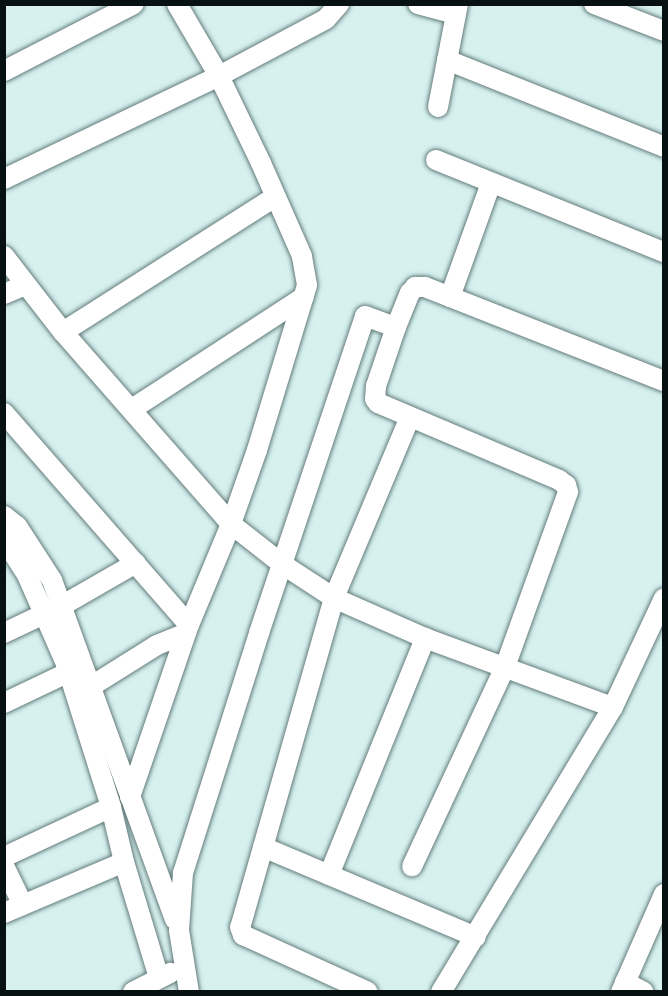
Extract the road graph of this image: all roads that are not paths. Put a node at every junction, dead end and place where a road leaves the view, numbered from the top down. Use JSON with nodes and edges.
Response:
{"nodes":[{"id":1,"x":134,"y":4,"type":"edge"},
{"id":2,"x":177,"y":4,"type":"edge"},
{"id":3,"x":339,"y":4,"type":"edge"},
{"id":4,"x":418,"y":4,"type":"edge"},
{"id":5,"x":594,"y":4,"type":"edge"},
{"id":6,"x":457,"y":9,"type":"edge"},
{"id":7,"x":663,"y":31,"type":"edge"},
{"id":8,"x":447,"y":60,"type":"junction"},
{"id":9,"x":4,"y":71,"type":"edge"},
{"id":10,"x":219,"y":76,"type":"junction"},
{"id":11,"x":438,"y":107,"type":"dead end"},
{"id":12,"x":663,"y":147,"type":"edge"},
{"id":13,"x":436,"y":160,"type":"dead end"},
{"id":14,"x":4,"y":179,"type":"edge"},
{"id":15,"x":491,"y":183,"type":"junction"},
{"id":16,"x":275,"y":197,"type":"junction"},
{"id":17,"x":663,"y":252,"type":"edge"},
{"id":18,"x":4,"y":256,"type":"edge"},
{"id":19,"x":25,"y":285,"type":"junction"},
{"id":20,"x":4,"y":294,"type":"edge"},
{"id":21,"x":304,"y":297,"type":"junction"},
{"id":22,"x":450,"y":297,"type":"junction"},
{"id":23,"x":396,"y":327,"type":"junction"},
{"id":24,"x":63,"y":332,"type":"junction"},
{"id":25,"x":663,"y":381,"type":"edge"},
{"id":26,"x":132,"y":409,"type":"junction"},
{"id":27,"x":4,"y":413,"type":"edge"},
{"id":28,"x":410,"y":417,"type":"junction"},
{"id":29,"x":231,"y":524,"type":"junction"},
{"id":30,"x":8,"y":530,"type":"edge"},
{"id":31,"x":136,"y":563,"type":"junction"},
{"id":32,"x":282,"y":564,"type":"junction"},
{"id":33,"x":334,"y":597,"type":"junction"},
{"id":34,"x":663,"y":598,"type":"edge"},
{"id":35,"x":63,"y":605,"type":"junction"},
{"id":36,"x":44,"y":615,"type":"junction"},
{"id":37,"x":188,"y":629,"type":"junction"},
{"id":38,"x":4,"y":633,"type":"edge"},
{"id":39,"x":425,"y":638,"type":"junction"},
{"id":40,"x":505,"y":667,"type":"junction"},
{"id":41,"x":69,"y":672,"type":"junction"},
{"id":42,"x":90,"y":687,"type":"junction"},
{"id":43,"x":4,"y":703,"type":"edge"},
{"id":44,"x":614,"y":707,"type":"junction"},
{"id":45,"x":130,"y":796,"type":"junction"},
{"id":46,"x":111,"y":807,"type":"junction"},
{"id":47,"x":264,"y":848,"type":"junction"},
{"id":48,"x":4,"y":857,"type":"edge"},
{"id":49,"x":124,"y":862,"type":"junction"},
{"id":50,"x":4,"y":866,"type":"edge"},
{"id":51,"x":412,"y":866,"type":"dead end"},
{"id":52,"x":329,"y":875,"type":"junction"},
{"id":53,"x":663,"y":894,"type":"edge"},
{"id":54,"x":23,"y":905,"type":"junction"},
{"id":55,"x":4,"y":913,"type":"edge"},
{"id":56,"x":179,"y":930,"type":"junction"},
{"id":57,"x":476,"y":937,"type":"junction"},
{"id":58,"x":184,"y":968,"type":"junction"},
{"id":59,"x":159,"y":978,"type":"junction"},
{"id":60,"x":623,"y":987,"type":"edge"},
{"id":61,"x":133,"y":992,"type":"edge"},
{"id":62,"x":189,"y":992,"type":"edge"},
{"id":63,"x":368,"y":992,"type":"edge"},
{"id":64,"x":441,"y":992,"type":"edge"},
{"id":65,"x":644,"y":992,"type":"edge"}],
"edges":[{"from":1,"to":9,"type":"street"},
{"from":2,"to":10,"type":"street"},
{"from":3,"to":10,"type":"street"},
{"from":4,"to":6,"type":"street"},
{"from":5,"to":7,"type":"street"},
{"from":6,"to":8,"type":"street"},
{"from":8,"to":11,"type":"street"},
{"from":8,"to":12,"type":"street"},
{"from":10,"to":14,"type":"street"},
{"from":10,"to":16,"type":"street"},
{"from":13,"to":15,"type":"street"},
{"from":15,"to":17,"type":"street"},
{"from":15,"to":22,"type":"street"},
{"from":16,"to":21,"type":"street"},
{"from":16,"to":24,"type":"street"},
{"from":18,"to":19,"type":"street"},
{"from":19,"to":20,"type":"street"},
{"from":19,"to":24,"type":"street"},
{"from":21,"to":26,"type":"street"},
{"from":21,"to":29,"type":"street"},
{"from":22,"to":23,"type":"street"},
{"from":22,"to":25,"type":"street"},
{"from":23,"to":28,"type":"street"},
{"from":23,"to":32,"type":"street"},
{"from":24,"to":26,"type":"street"},
{"from":26,"to":29,"type":"street"},
{"from":27,"to":31,"type":"street"},
{"from":28,"to":33,"type":"street"},
{"from":28,"to":40,"type":"street"},
{"from":29,"to":32,"type":"street"},
{"from":29,"to":37,"type":"street"},
{"from":30,"to":35,"type":"street"},
{"from":30,"to":36,"type":"street"},
{"from":31,"to":35,"type":"street"},
{"from":31,"to":37,"type":"street"},
{"from":32,"to":33,"type":"street"},
{"from":32,"to":56,"type":"street"},
{"from":33,"to":39,"type":"street"},
{"from":33,"to":47,"type":"street"},
{"from":34,"to":44,"type":"street"},
{"from":35,"to":36,"type":"street"},
{"from":35,"to":42,"type":"street"},
{"from":36,"to":38,"type":"street"},
{"from":36,"to":41,"type":"street"},
{"from":37,"to":42,"type":"street"},
{"from":37,"to":45,"type":"street"},
{"from":39,"to":40,"type":"street"},
{"from":39,"to":52,"type":"street"},
{"from":40,"to":44,"type":"street"},
{"from":40,"to":51,"type":"street"},
{"from":41,"to":43,"type":"street"},
{"from":41,"to":46,"type":"street"},
{"from":42,"to":45,"type":"street"},
{"from":44,"to":57,"type":"street"},
{"from":45,"to":56,"type":"street"},
{"from":46,"to":48,"type":"street"},
{"from":46,"to":49,"type":"street"},
{"from":47,"to":52,"type":"street"},
{"from":47,"to":63,"type":"street"},
{"from":49,"to":54,"type":"street"},
{"from":49,"to":59,"type":"street"},
{"from":50,"to":54,"type":"street"},
{"from":52,"to":57,"type":"street"},
{"from":53,"to":60,"type":"street"},
{"from":54,"to":55,"type":"street"},
{"from":56,"to":58,"type":"street"},
{"from":57,"to":64,"type":"street"},
{"from":58,"to":59,"type":"street"},
{"from":58,"to":62,"type":"street"},
{"from":59,"to":61,"type":"street"},
{"from":60,"to":65,"type":"street"}]}
